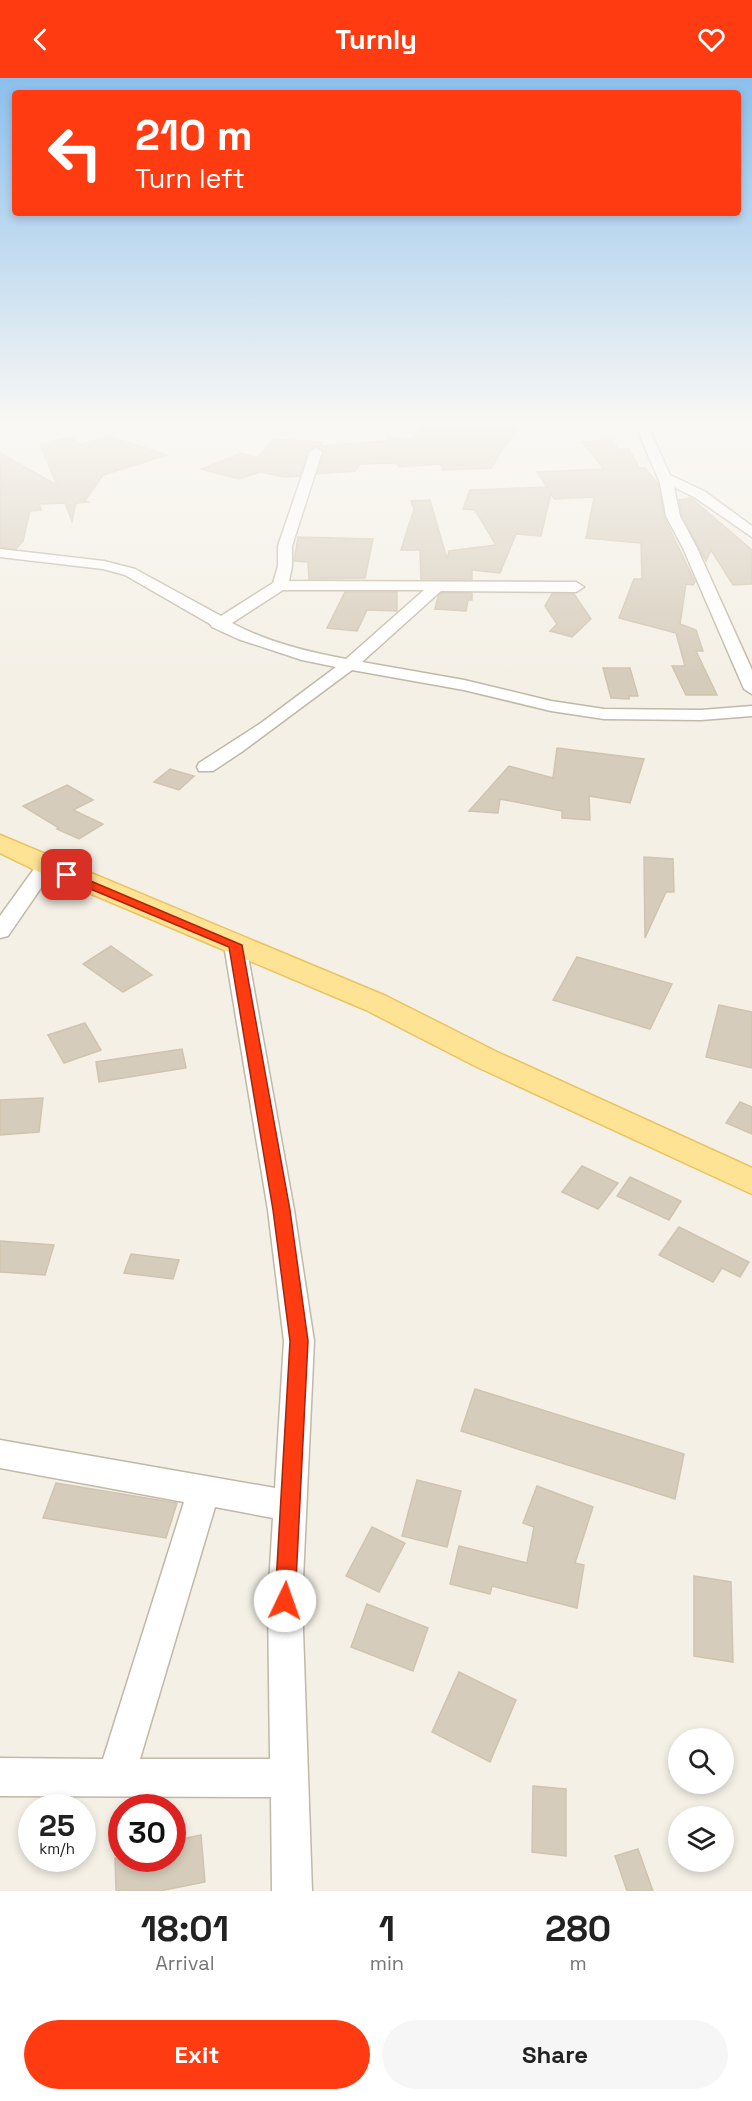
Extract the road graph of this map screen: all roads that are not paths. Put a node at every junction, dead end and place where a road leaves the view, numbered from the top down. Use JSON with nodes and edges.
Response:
{"nodes":[{"id":1,"x":298,"y":507,"type":"edge"},
{"id":2,"x":671,"y":507,"type":"edge"},
{"id":3,"x":717,"y":507,"type":"edge"},
{"id":4,"x":752,"y":532,"type":"edge"},
{"id":5,"x":0,"y":553,"type":"edge"},
{"id":6,"x":280,"y":585,"type":"junction"},
{"id":7,"x":436,"y":587,"type":"junction"},
{"id":8,"x":576,"y":588,"type":"dead end"},
{"id":9,"x":218,"y":624,"type":"junction"},
{"id":10,"x":348,"y":665,"type":"junction"},
{"id":11,"x":752,"y":689,"type":"edge"},
{"id":12,"x":752,"y":711,"type":"edge"},
{"id":13,"x":206,"y":767,"type":"dead end"},
{"id":14,"x":0,"y":843,"type":"edge"},
{"id":15,"x":45,"y":866,"type":"junction"},
{"id":16,"x":0,"y":931,"type":"edge"},
{"id":17,"x":235,"y":945,"type":"junction"},
{"id":18,"x":752,"y":1182,"type":"edge"},
{"id":19,"x":0,"y":1454,"type":"edge"},
{"id":20,"x":204,"y":1490,"type":"junction"},
{"id":21,"x":290,"y":1506,"type":"junction"},
{"id":22,"x":0,"y":1777,"type":"edge"},
{"id":23,"x":116,"y":1778,"type":"junction"},
{"id":24,"x":289,"y":1778,"type":"junction"},
{"id":25,"x":292,"y":1891,"type":"edge"}],
"edges":[{"from":1,"to":6,"type":"street"},
{"from":2,"to":11,"type":"street"},
{"from":3,"to":4,"type":"street"},
{"from":5,"to":9,"type":"street"},
{"from":6,"to":7,"type":"street"},
{"from":6,"to":9,"type":"street"},
{"from":7,"to":8,"type":"street"},
{"from":7,"to":10,"type":"street"},
{"from":9,"to":10,"type":"street"},
{"from":10,"to":12,"type":"street"},
{"from":10,"to":13,"type":"street"},
{"from":14,"to":15,"type":"main road"},
{"from":15,"to":16,"type":"street"},
{"from":15,"to":17,"type":"main road"},
{"from":17,"to":18,"type":"main road"},
{"from":17,"to":21,"type":"street"},
{"from":19,"to":20,"type":"street"},
{"from":20,"to":21,"type":"street"},
{"from":20,"to":23,"type":"street"},
{"from":21,"to":24,"type":"street"},
{"from":22,"to":23,"type":"street"},
{"from":23,"to":24,"type":"street"},
{"from":24,"to":25,"type":"street"}]}
